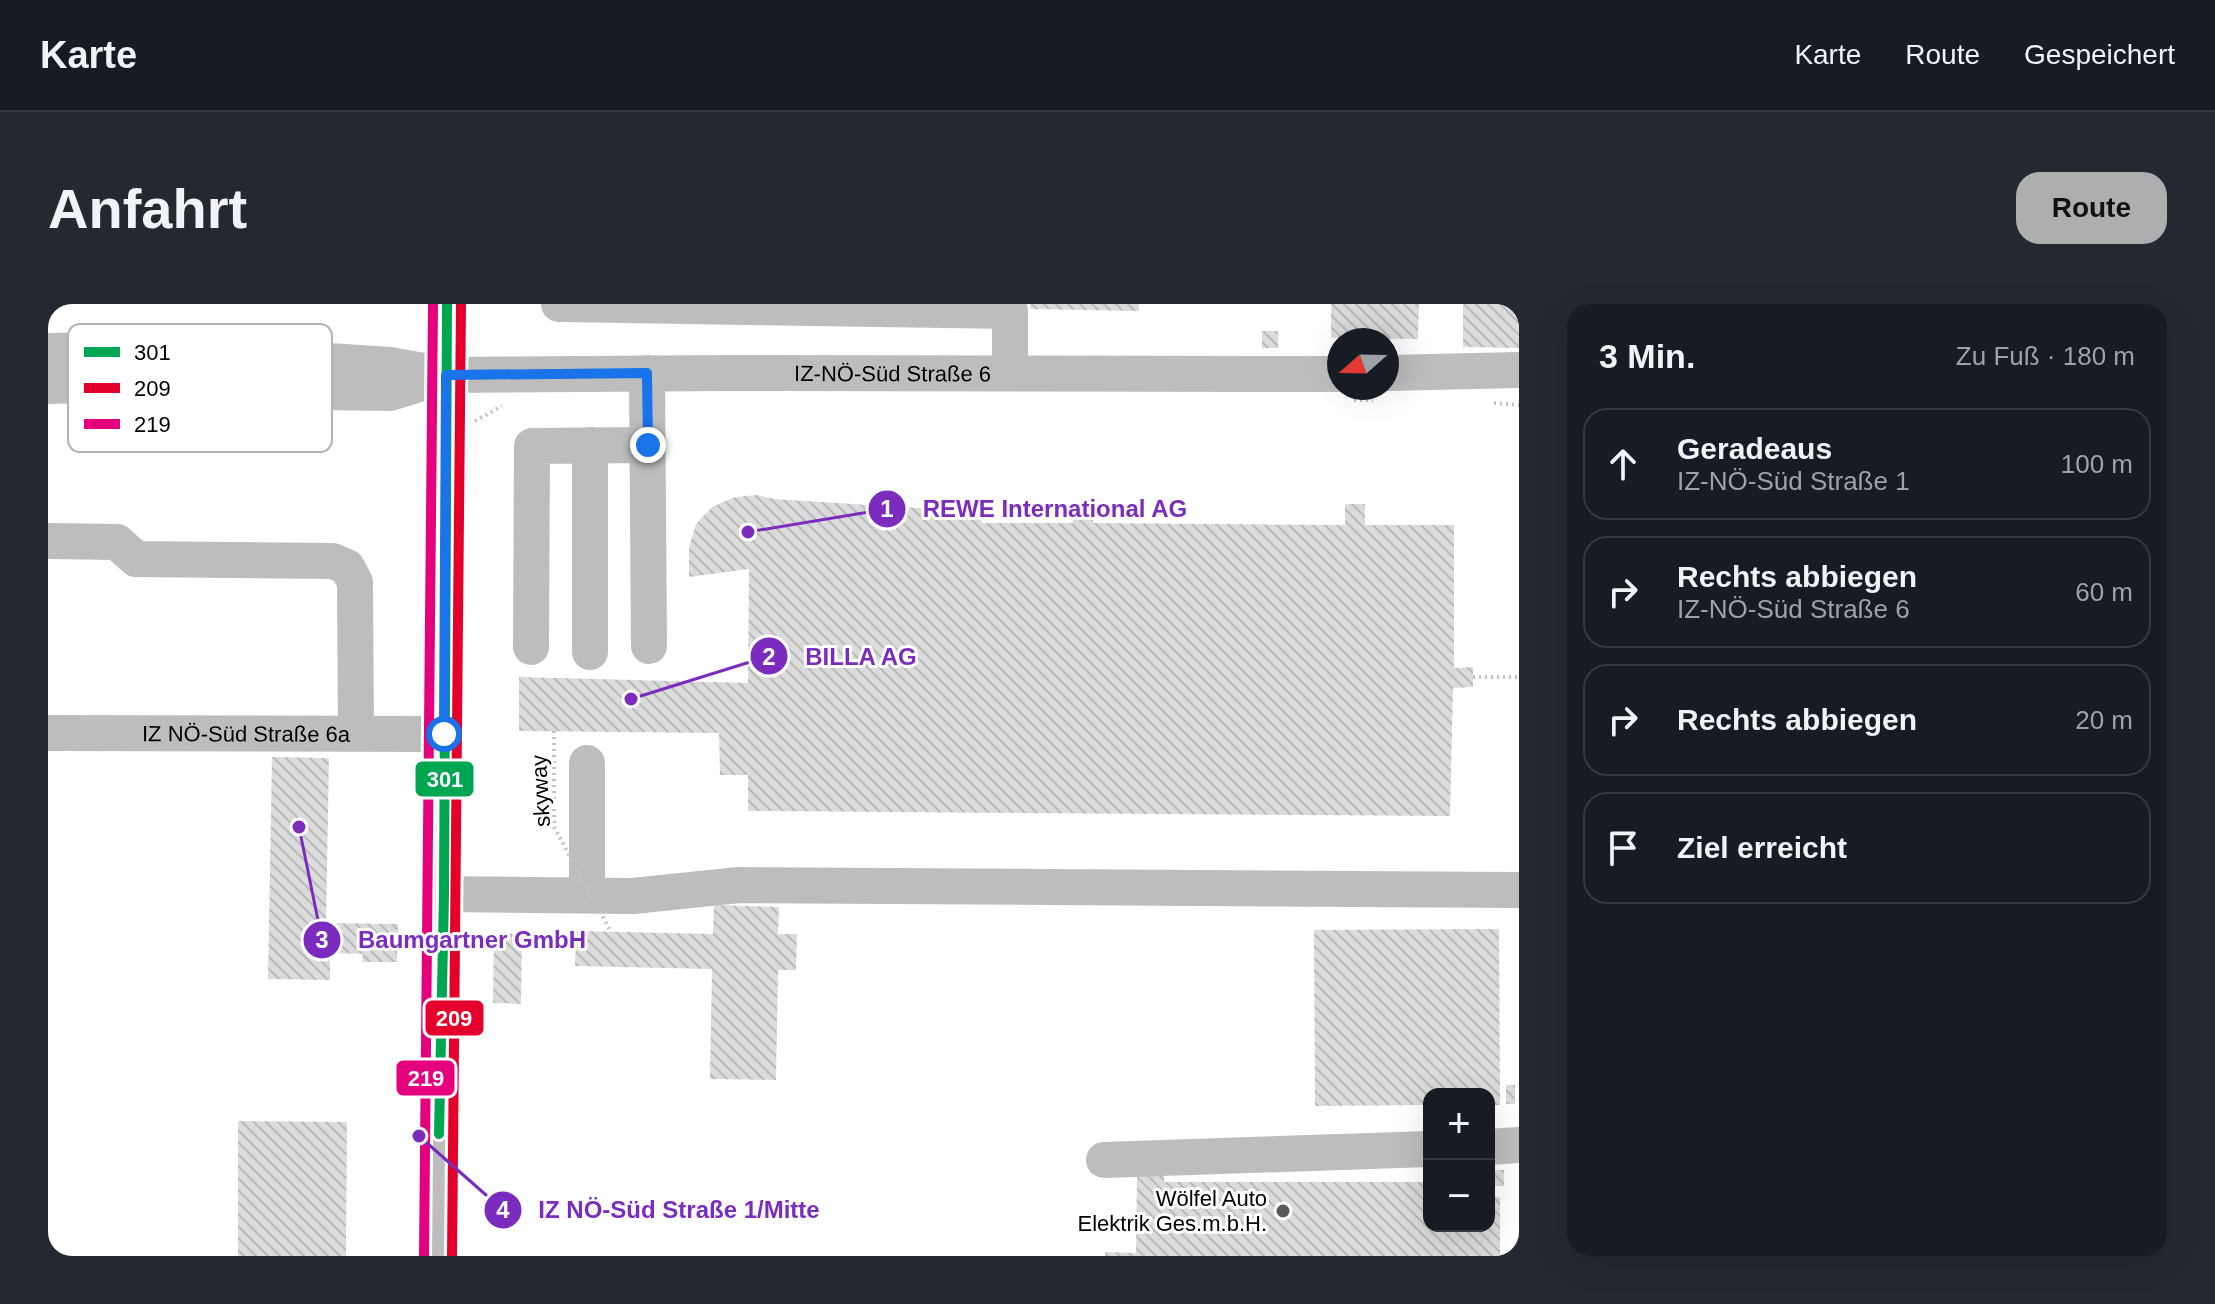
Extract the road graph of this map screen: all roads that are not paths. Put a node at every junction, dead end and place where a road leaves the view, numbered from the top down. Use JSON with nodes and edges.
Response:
{"nodes":[{"id":1,"x":447,"y":304,"type":"edge"},
{"id":2,"x":559,"y":304,"type":"edge"},
{"id":3,"x":48,"y":351,"type":"edge"},
{"id":4,"x":68,"y":351,"type":"edge"},
{"id":5,"x":332,"y":361,"type":"edge"},
{"id":6,"x":1519,"y":370,"type":"edge"},
{"id":7,"x":647,"y":373,"type":"junction"},
{"id":8,"x":1010,"y":373,"type":"junction"},
{"id":9,"x":1399,"y":373,"type":"edge"},
{"id":10,"x":1327,"y":374,"type":"edge"},
{"id":11,"x":446,"y":375,"type":"junction"},
{"id":12,"x":68,"y":385,"type":"edge"},
{"id":13,"x":48,"y":386,"type":"edge"},
{"id":14,"x":332,"y":392,"type":"edge"},
{"id":15,"x":590,"y":445,"type":"junction"},
{"id":16,"x":648,"y":445,"type":"junction"},
{"id":17,"x":48,"y":541,"type":"edge"},
{"id":18,"x":649,"y":646,"type":"dead end"},
{"id":19,"x":531,"y":647,"type":"dead end"},
{"id":20,"x":590,"y":652,"type":"dead end"},
{"id":21,"x":48,"y":733,"type":"edge"},
{"id":22,"x":356,"y":733,"type":"junction"},
{"id":23,"x":444,"y":734,"type":"junction"},
{"id":24,"x":587,"y":763,"type":"dead end"},
{"id":25,"x":1519,"y":890,"type":"edge"},
{"id":26,"x":444,"y":894,"type":"junction"},
{"id":27,"x":587,"y":895,"type":"junction"},
{"id":28,"x":1519,"y":1145,"type":"edge"},
{"id":29,"x":1495,"y":1147,"type":"edge"},
{"id":30,"x":1423,"y":1149,"type":"edge"},
{"id":31,"x":1104,"y":1160,"type":"dead end"},
{"id":32,"x":438,"y":1256,"type":"edge"}],
"edges":[{"from":1,"to":11,"type":"street"},
{"from":2,"to":8,"type":"street"},
{"from":3,"to":4,"type":"street","name":"IZ-NÖ-Süd Straße 6"},
{"from":5,"to":11,"type":"street","name":"IZ-NÖ-Süd Straße 6"},
{"from":6,"to":9,"type":"street"},
{"from":7,"to":8,"type":"street","name":"IZ-NÖ-Süd Straße 6"},
{"from":7,"to":11,"type":"street","name":"IZ-NÖ-Süd Straße 6"},
{"from":7,"to":16,"type":"street"},
{"from":8,"to":10,"type":"street","name":"IZ-NÖ-Süd Straße 6"},
{"from":11,"to":14,"type":"street","name":"IZ-NÖ-Süd Straße 6"},
{"from":11,"to":23,"type":"street"},
{"from":12,"to":13,"type":"street","name":"IZ-NÖ-Süd Straße 6"},
{"from":15,"to":16,"type":"street"},
{"from":15,"to":19,"type":"street"},
{"from":15,"to":20,"type":"street"},
{"from":16,"to":18,"type":"street"},
{"from":17,"to":22,"type":"street"},
{"from":21,"to":22,"type":"street","name":"IZ NÖ-Süd Straße 6a"},
{"from":22,"to":23,"type":"street","name":"IZ NÖ-Süd Straße 6a"},
{"from":23,"to":26,"type":"street"},
{"from":24,"to":27,"type":"street"},
{"from":25,"to":27,"type":"street"},
{"from":26,"to":27,"type":"street"},
{"from":26,"to":32,"type":"street"},
{"from":28,"to":29,"type":"street"},
{"from":30,"to":31,"type":"street"}]}
